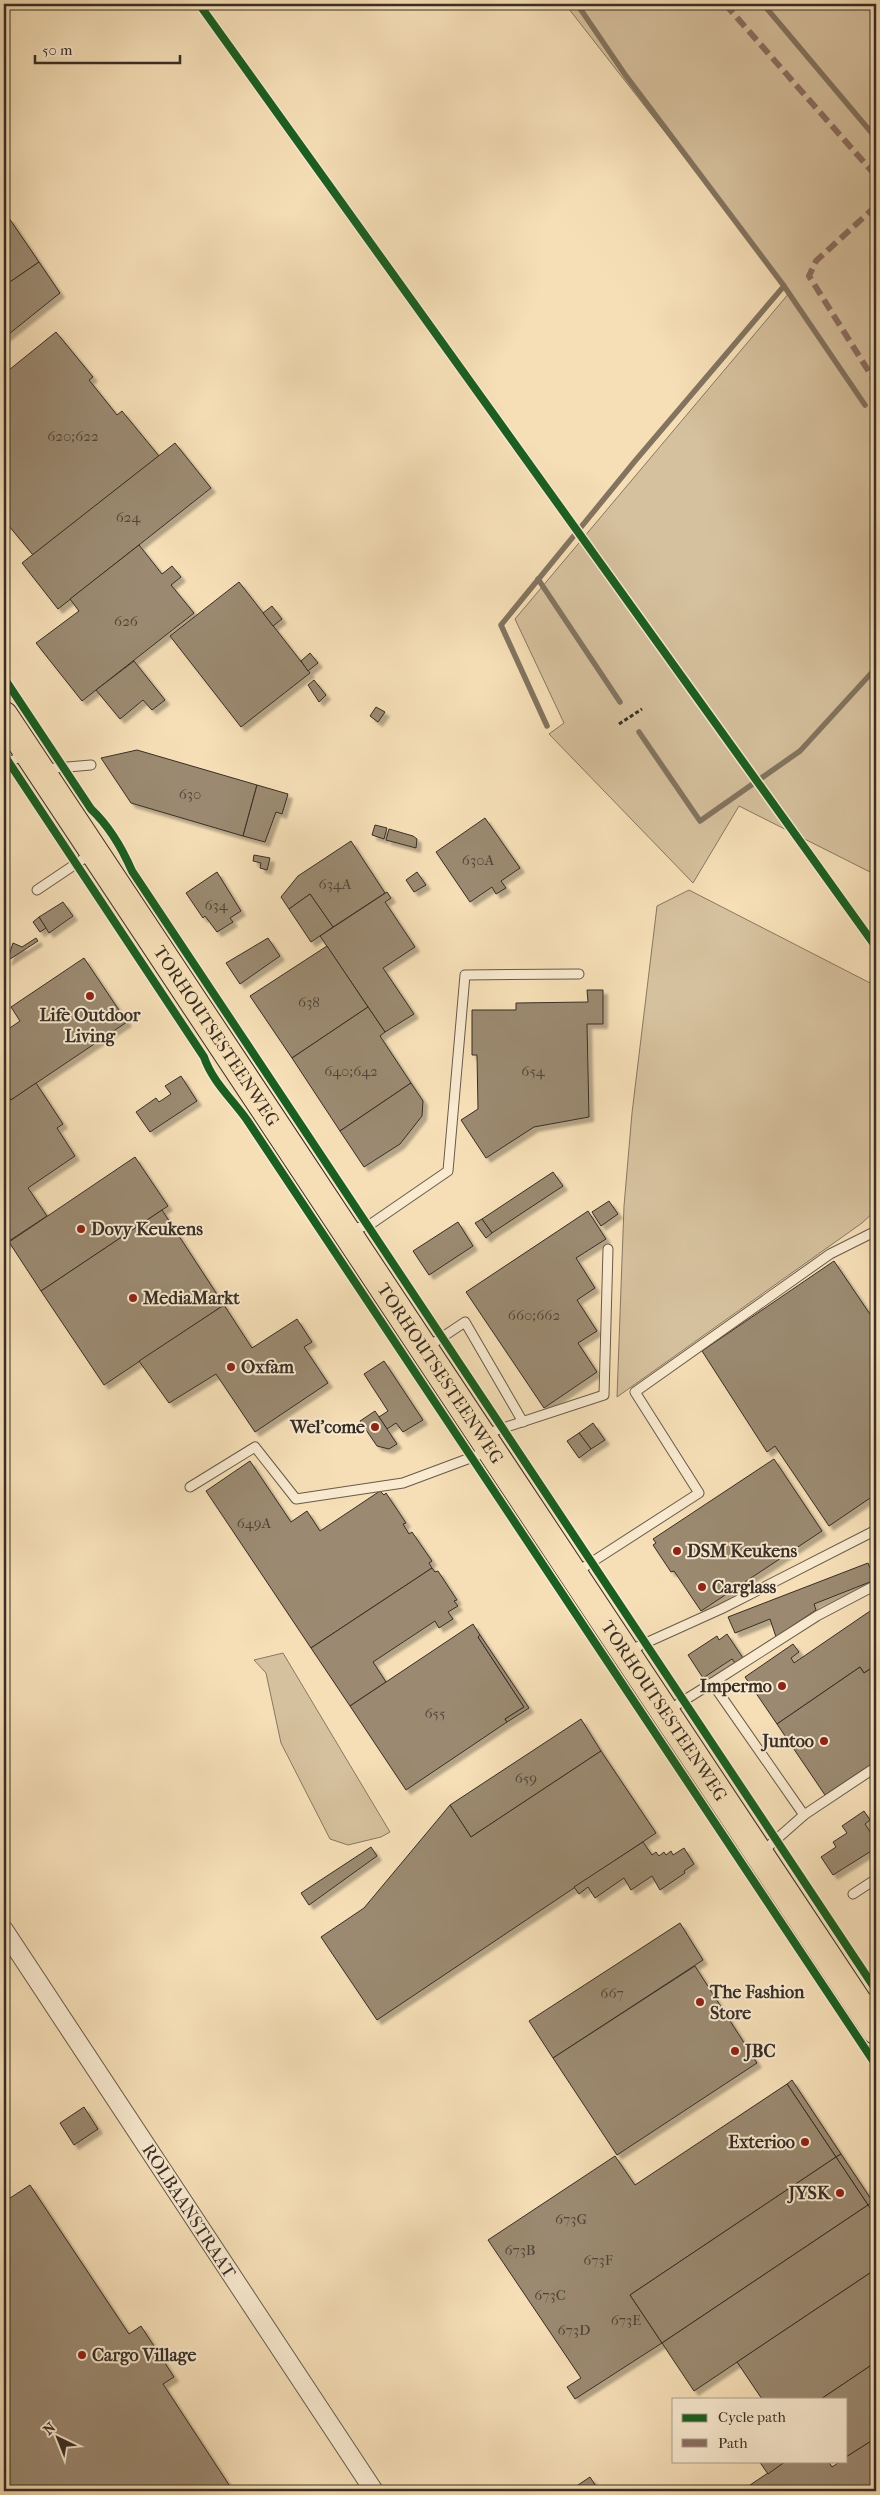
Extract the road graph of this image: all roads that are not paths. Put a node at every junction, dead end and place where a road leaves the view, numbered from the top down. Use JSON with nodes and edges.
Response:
{"nodes":[{"id":1,"x":4,"y":716,"type":"edge"},
{"id":2,"x":33,"y":760,"type":"junction"},
{"id":3,"x":91,"y":765,"type":"dead end"},
{"id":4,"x":4,"y":766,"type":"edge"},
{"id":5,"x":94,"y":852,"type":"junction"},
{"id":6,"x":37,"y":890,"type":"dead end"},
{"id":7,"x":579,"y":974,"type":"dead end"},
{"id":8,"x":346,"y":1229,"type":"junction"},
{"id":9,"x":876,"y":1231,"type":"edge"},
{"id":10,"x":608,"y":1249,"type":"dead end"},
{"id":11,"x":425,"y":1349,"type":"junction"},
{"id":12,"x":523,"y":1422,"type":"junction"},
{"id":13,"x":487,"y":1442,"type":"junction"},
{"id":14,"x":190,"y":1487,"type":"dead end"},
{"id":15,"x":876,"y":1530,"type":"edge"},
{"id":16,"x":574,"y":1574,"type":"junction"},
{"id":17,"x":876,"y":1585,"type":"edge"},
{"id":18,"x":626,"y":1652,"type":"junction"},
{"id":19,"x":712,"y":1683,"type":"junction"},
{"id":20,"x":666,"y":1712,"type":"junction"},
{"id":21,"x":876,"y":1767,"type":"edge"},
{"id":22,"x":804,"y":1815,"type":"junction"},
{"id":23,"x":760,"y":1854,"type":"junction"},
{"id":24,"x":876,"y":1879,"type":"edge"},
{"id":25,"x":853,"y":1894,"type":"dead end"},
{"id":26,"x":4,"y":1930,"type":"edge"},
{"id":27,"x":867,"y":2000,"type":"edge"},
{"id":28,"x":876,"y":2030,"type":"edge"},
{"id":29,"x":374,"y":2491,"type":"edge"}],
"edges":[{"from":1,"to":2,"type":"main road","name":"TORHOUTSESTEENWEG"},
{"from":2,"to":3,"type":"lane"},
{"from":2,"to":4,"type":"lane"},
{"from":2,"to":5,"type":"main road","name":"TORHOUTSESTEENWEG"},
{"from":5,"to":6,"type":"lane"},
{"from":5,"to":8,"type":"main road","name":"TORHOUTSESTEENWEG"},
{"from":7,"to":8,"type":"lane"},
{"from":8,"to":11,"type":"main road","name":"TORHOUTSESTEENWEG"},
{"from":9,"to":16,"type":"lane"},
{"from":10,"to":12,"type":"lane"},
{"from":11,"to":12,"type":"lane"},
{"from":11,"to":13,"type":"main road","name":"TORHOUTSESTEENWEG"},
{"from":12,"to":13,"type":"lane"},
{"from":13,"to":14,"type":"lane"},
{"from":13,"to":16,"type":"main road","name":"TORHOUTSESTEENWEG"},
{"from":15,"to":18,"type":"lane"},
{"from":16,"to":18,"type":"main road","name":"TORHOUTSESTEENWEG"},
{"from":17,"to":19,"type":"lane"},
{"from":18,"to":20,"type":"main road","name":"TORHOUTSESTEENWEG"},
{"from":19,"to":20,"type":"lane"},
{"from":19,"to":22,"type":"lane"},
{"from":20,"to":23,"type":"main road","name":"TORHOUTSESTEENWEG"},
{"from":21,"to":22,"type":"lane"},
{"from":22,"to":23,"type":"lane"},
{"from":23,"to":27,"type":"main road","name":"TORHOUTSESTEENWEG"},
{"from":24,"to":25,"type":"lane"},
{"from":26,"to":29,"type":"street","name":"ROLBAANSTRAAT"},
{"from":27,"to":28,"type":"main road","name":"TORHOUTSESTEENWEG"}]}
